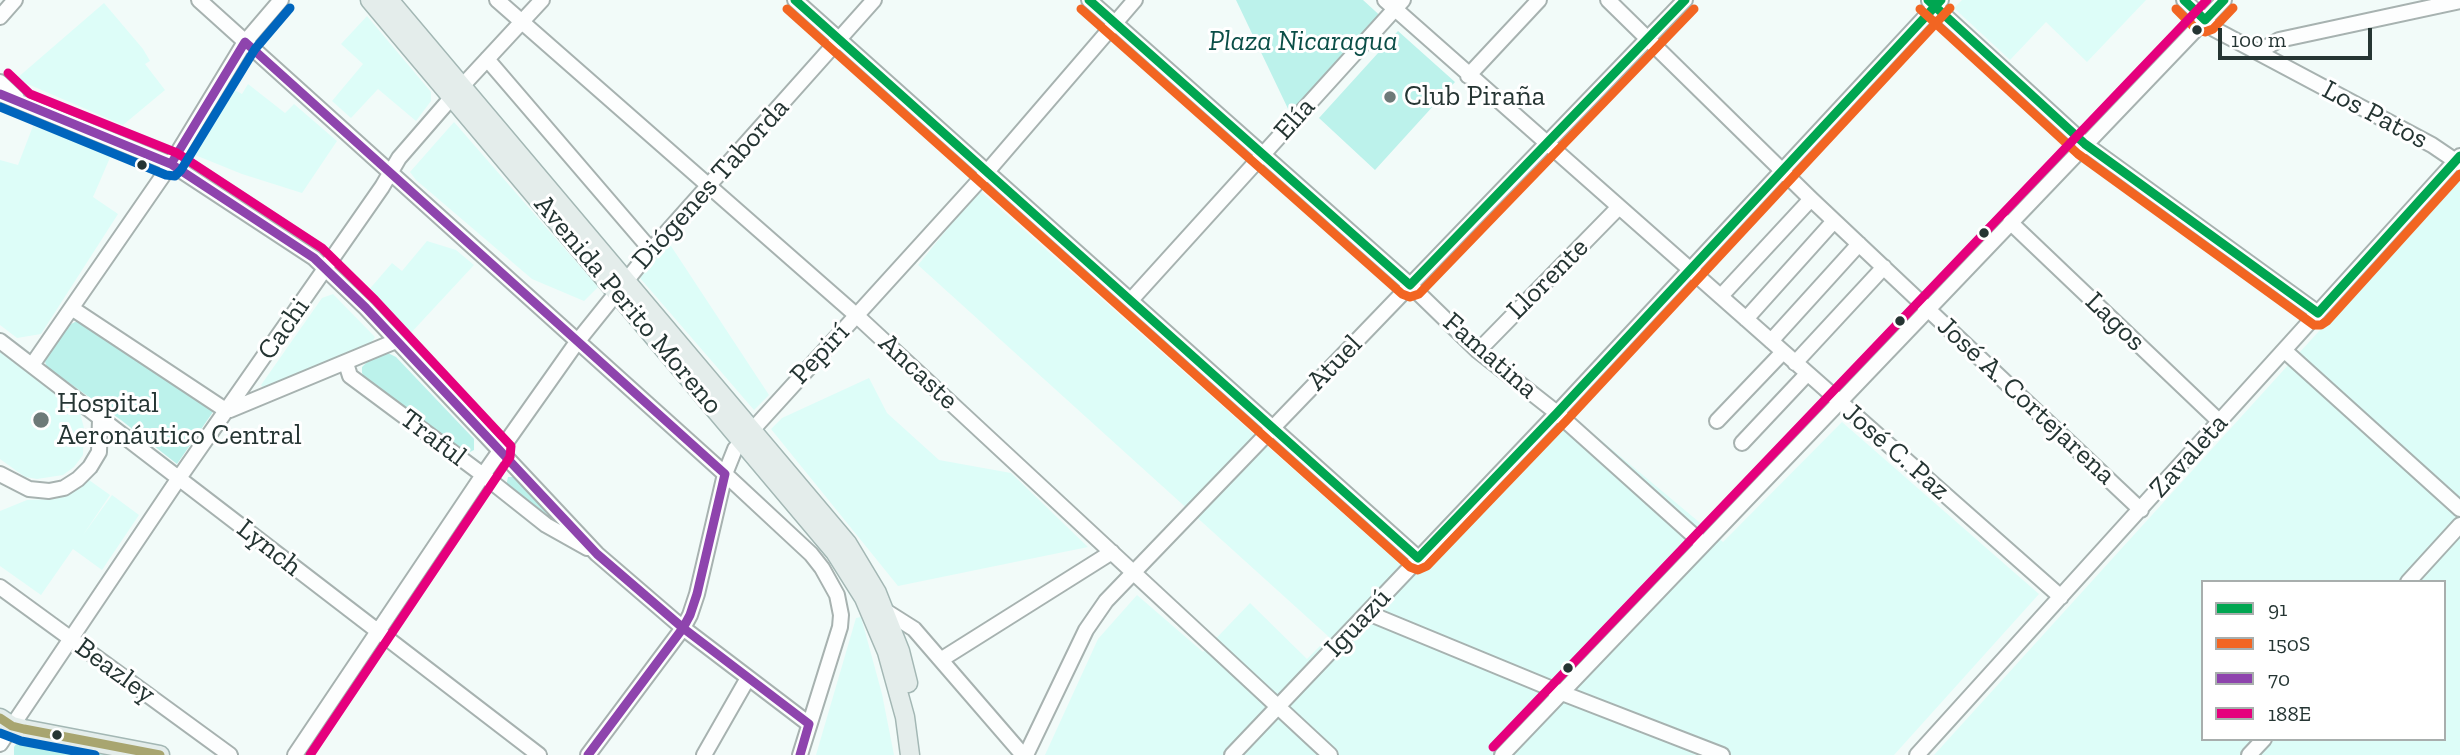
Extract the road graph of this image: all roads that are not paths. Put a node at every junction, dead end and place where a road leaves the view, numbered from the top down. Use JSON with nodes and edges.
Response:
{"nodes":[{"id":1,"x":15,"y":0,"type":"edge"},
{"id":2,"x":199,"y":0,"type":"edge"},
{"id":3,"x":281,"y":0,"type":"edge"},
{"id":4,"x":370,"y":0,"type":"edge"},
{"id":5,"x":390,"y":0,"type":"edge"},
{"id":6,"x":497,"y":0,"type":"edge"},
{"id":7,"x":542,"y":0,"type":"edge"},
{"id":8,"x":795,"y":0,"type":"edge"},
{"id":9,"x":874,"y":0,"type":"edge"},
{"id":10,"x":1089,"y":0,"type":"edge"},
{"id":11,"x":1135,"y":0,"type":"edge"},
{"id":12,"x":1539,"y":0,"type":"edge"},
{"id":13,"x":1608,"y":0,"type":"edge"},
{"id":14,"x":1685,"y":0,"type":"edge"},
{"id":15,"x":2184,"y":0,"type":"edge"},
{"id":16,"x":2224,"y":0,"type":"edge"},
{"id":17,"x":2460,"y":1,"type":"edge"},
{"id":18,"x":1935,"y":2,"type":"edge"},
{"id":19,"x":1394,"y":3,"type":"edge"},
{"id":20,"x":0,"y":17,"type":"edge"},
{"id":21,"x":2204,"y":20,"type":"junction"},
{"id":22,"x":523,"y":23,"type":"junction"},
{"id":23,"x":1114,"y":23,"type":"junction"},
{"id":24,"x":840,"y":38,"type":"junction"},
{"id":25,"x":1648,"y":39,"type":"junction"},
{"id":26,"x":245,"y":42,"type":"junction"},
{"id":27,"x":2258,"y":52,"type":"junction"},
{"id":28,"x":487,"y":59,"type":"junction"},
{"id":29,"x":1468,"y":76,"type":"junction"},
{"id":30,"x":0,"y":82,"type":"edge"},
{"id":31,"x":457,"y":91,"type":"junction"},
{"id":32,"x":0,"y":94,"type":"edge"},
{"id":33,"x":23,"y":104,"type":"junction"},
{"id":34,"x":1547,"y":144,"type":"junction"},
{"id":35,"x":2085,"y":144,"type":"junction"},
{"id":36,"x":1262,"y":155,"type":"junction"},
{"id":37,"x":2459,"y":160,"type":"edge"},
{"id":38,"x":171,"y":164,"type":"junction"},
{"id":39,"x":1783,"y":171,"type":"junction"},
{"id":40,"x":390,"y":173,"type":"junction"},
{"id":41,"x":986,"y":173,"type":"junction"},
{"id":42,"x":709,"y":186,"type":"junction"},
{"id":43,"x":1811,"y":199,"type":"junction"},
{"id":44,"x":1618,"y":208,"type":"junction"},
{"id":45,"x":1835,"y":221,"type":"junction"},
{"id":46,"x":2010,"y":222,"type":"junction"},
{"id":47,"x":1859,"y":244,"type":"junction"},
{"id":48,"x":652,"y":250,"type":"junction"},
{"id":49,"x":1884,"y":267,"type":"junction"},
{"id":50,"x":325,"y":269,"type":"junction"},
{"id":51,"x":1691,"y":270,"type":"junction"},
{"id":52,"x":1410,"y":285,"type":"junction"},
{"id":53,"x":621,"y":286,"type":"junction"},
{"id":54,"x":1721,"y":296,"type":"junction"},
{"id":55,"x":1131,"y":300,"type":"junction"},
{"id":56,"x":1928,"y":308,"type":"junction"},
{"id":57,"x":73,"y":309,"type":"junction"},
{"id":58,"x":2318,"y":313,"type":"junction"},
{"id":59,"x":856,"y":315,"type":"junction"},
{"id":60,"x":1746,"y":319,"type":"junction"},
{"id":61,"x":0,"y":341,"type":"edge"},
{"id":62,"x":396,"y":341,"type":"junction"},
{"id":63,"x":1771,"y":341,"type":"junction"},
{"id":64,"x":577,"y":342,"type":"junction"},
{"id":65,"x":1478,"y":351,"type":"junction"},
{"id":66,"x":2285,"y":351,"type":"junction"},
{"id":67,"x":1783,"y":352,"type":"junction"},
{"id":68,"x":346,"y":363,"type":"junction"},
{"id":69,"x":1795,"y":363,"type":"junction"},
{"id":70,"x":32,"y":365,"type":"junction"},
{"id":71,"x":1807,"y":374,"type":"junction"},
{"id":72,"x":1839,"y":402,"type":"junction"},
{"id":73,"x":227,"y":411,"type":"junction"},
{"id":74,"x":1557,"y":413,"type":"junction"},
{"id":75,"x":100,"y":419,"type":"junction"},
{"id":76,"x":1717,"y":421,"type":"dead end"},
{"id":77,"x":2220,"y":422,"type":"junction"},
{"id":78,"x":1271,"y":429,"type":"junction"},
{"id":79,"x":747,"y":434,"type":"junction"},
{"id":80,"x":1742,"y":443,"type":"dead end"},
{"id":81,"x":500,"y":450,"type":"junction"},
{"id":82,"x":0,"y":474,"type":"edge"},
{"id":83,"x":725,"y":474,"type":"junction"},
{"id":84,"x":483,"y":475,"type":"junction"},
{"id":85,"x":179,"y":478,"type":"junction"},
{"id":86,"x":2460,"y":509,"type":"edge"},
{"id":87,"x":2141,"y":510,"type":"junction"},
{"id":88,"x":2460,"y":525,"type":"edge"},
{"id":89,"x":1703,"y":544,"type":"junction"},
{"id":90,"x":1112,"y":552,"type":"junction"},
{"id":91,"x":597,"y":554,"type":"junction"},
{"id":92,"x":1418,"y":558,"type":"junction"},
{"id":93,"x":1134,"y":572,"type":"junction"},
{"id":94,"x":2410,"y":580,"type":"edge"},
{"id":95,"x":0,"y":587,"type":"edge"},
{"id":96,"x":2061,"y":597,"type":"junction"},
{"id":97,"x":1368,"y":613,"type":"junction"},
{"id":98,"x":879,"y":615,"type":"junction"},
{"id":99,"x":683,"y":628,"type":"junction"},
{"id":100,"x":377,"y":631,"type":"junction"},
{"id":101,"x":72,"y":639,"type":"junction"},
{"id":102,"x":942,"y":659,"type":"junction"},
{"id":103,"x":748,"y":678,"type":"junction"},
{"id":104,"x":1562,"y":693,"type":"junction"},
{"id":105,"x":1278,"y":708,"type":"junction"},
{"id":106,"x":6,"y":722,"type":"edge"},
{"id":107,"x":808,"y":724,"type":"junction"},
{"id":108,"x":2262,"y":741,"type":"edge"},
{"id":109,"x":0,"y":744,"type":"edge"},
{"id":110,"x":160,"y":755,"type":"edge"},
{"id":111,"x":230,"y":755,"type":"edge"},
{"id":112,"x":295,"y":755,"type":"edge"},
{"id":113,"x":539,"y":755,"type":"edge"},
{"id":114,"x":588,"y":755,"type":"edge"},
{"id":115,"x":704,"y":755,"type":"edge"},
{"id":116,"x":800,"y":755,"type":"edge"},
{"id":117,"x":909,"y":755,"type":"edge"},
{"id":118,"x":922,"y":755,"type":"edge"},
{"id":119,"x":1024,"y":755,"type":"edge"},
{"id":120,"x":1232,"y":755,"type":"edge"},
{"id":121,"x":1330,"y":755,"type":"edge"},
{"id":122,"x":1502,"y":755,"type":"edge"},
{"id":123,"x":1721,"y":755,"type":"edge"},
{"id":124,"x":1917,"y":755,"type":"edge"},
{"id":125,"x":2249,"y":755,"type":"edge"}],
"edges":[{"from":1,"to":20,"type":"street"},
{"from":2,"to":26,"type":"street"},
{"from":3,"to":26,"type":"street"},
{"from":4,"to":31,"type":"main road","name":"Avenida Perito Moreno"},
{"from":5,"to":31,"type":"main road","name":"Avenida Perito Moreno"},
{"from":6,"to":22,"type":"street","name":"Ancaste"},
{"from":7,"to":22,"type":"street","name":"Cachi"},
{"from":8,"to":24,"type":"street"},
{"from":9,"to":24,"type":"street","name":"Diógenes Taborda"},
{"from":10,"to":23,"type":"street","name":"Famatina"},
{"from":11,"to":23,"type":"street","name":"Pepirí"},
{"from":12,"to":29,"type":"street"},
{"from":13,"to":25,"type":"street","name":"José A. Cortejarena"},
{"from":14,"to":25,"type":"street","name":"Atuel"},
{"from":15,"to":21,"type":"street","name":"Los Patos"},
{"from":16,"to":21,"type":"street"},
{"from":17,"to":27,"type":"street"},
{"from":18,"to":35,"type":"street"},
{"from":18,"to":39,"type":"street","name":"Iguazú"},
{"from":19,"to":29,"type":"street","name":"José C. Paz"},
{"from":19,"to":36,"type":"street","name":"Elía"},
{"from":21,"to":27,"type":"street","name":"Los Patos"},
{"from":21,"to":35,"type":"street"},
{"from":22,"to":28,"type":"street","name":"Cachi"},
{"from":22,"to":42,"type":"street","name":"Ancaste"},
{"from":23,"to":36,"type":"street","name":"Famatina"},
{"from":23,"to":41,"type":"street","name":"Pepirí"},
{"from":24,"to":41,"type":"street"},
{"from":24,"to":42,"type":"street","name":"Diógenes Taborda"},
{"from":25,"to":34,"type":"street","name":"Atuel"},
{"from":25,"to":39,"type":"street","name":"José A. Cortejarena"},
{"from":26,"to":38,"type":"street"},
{"from":26,"to":40,"type":"street"},
{"from":27,"to":37,"type":"street","name":"Los Patos"},
{"from":28,"to":31,"type":"street","name":"Cachi"},
{"from":28,"to":48,"type":"street"},
{"from":29,"to":34,"type":"street","name":"José C. Paz"},
{"from":30,"to":33,"type":"street","name":"Traful"},
{"from":31,"to":40,"type":"street","name":"Cachi"},
{"from":31,"to":53,"type":"main road","name":"Avenida Perito Moreno"},
{"from":32,"to":33,"type":"street","name":"Traful"},
{"from":33,"to":38,"type":"street","name":"Traful"},
{"from":34,"to":44,"type":"street","name":"José C. Paz"},
{"from":34,"to":52,"type":"street","name":"Atuel"},
{"from":35,"to":46,"type":"street"},
{"from":35,"to":58,"type":"street"},
{"from":36,"to":52,"type":"street","name":"Famatina"},
{"from":36,"to":55,"type":"street","name":"Elía"},
{"from":37,"to":58,"type":"street","name":"Zavaleta"},
{"from":38,"to":50,"type":"street","name":"Traful"},
{"from":38,"to":57,"type":"street"},
{"from":39,"to":43,"type":"street","name":"José A. Cortejarena"},
{"from":39,"to":51,"type":"street","name":"Iguazú"},
{"from":40,"to":50,"type":"street","name":"Cachi"},
{"from":40,"to":64,"type":"street"},
{"from":41,"to":55,"type":"street"},
{"from":41,"to":59,"type":"street","name":"Pepirí"},
{"from":42,"to":48,"type":"street","name":"Diógenes Taborda"},
{"from":42,"to":59,"type":"street","name":"Ancaste"},
{"from":43,"to":45,"type":"street","name":"José A. Cortejarena"},
{"from":43,"to":54,"type":"street"},
{"from":44,"to":51,"type":"street","name":"José C. Paz"},
{"from":44,"to":65,"type":"street","name":"Llorente"},
{"from":45,"to":47,"type":"street","name":"José A. Cortejarena"},
{"from":45,"to":60,"type":"street"},
{"from":46,"to":56,"type":"street"},
{"from":46,"to":77,"type":"street","name":"Lagos"},
{"from":47,"to":49,"type":"street","name":"José A. Cortejarena"},
{"from":47,"to":63,"type":"street"},
{"from":48,"to":53,"type":"street","name":"Diógenes Taborda"},
{"from":49,"to":56,"type":"street","name":"José A. Cortejarena"},
{"from":49,"to":69,"type":"street"},
{"from":50,"to":62,"type":"street","name":"Traful"},
{"from":50,"to":73,"type":"street","name":"Cachi"},
{"from":51,"to":54,"type":"street","name":"José C. Paz"},
{"from":51,"to":74,"type":"street","name":"Iguazú"},
{"from":52,"to":65,"type":"street","name":"Famatina"},
{"from":52,"to":78,"type":"street","name":"Atuel"},
{"from":53,"to":64,"type":"street","name":"Diógenes Taborda"},
{"from":53,"to":79,"type":"main road","name":"Avenida Perito Moreno"},
{"from":54,"to":60,"type":"street","name":"José C. Paz"},
{"from":55,"to":78,"type":"street"},
{"from":56,"to":72,"type":"street"},
{"from":56,"to":87,"type":"street","name":"José A. Cortejarena"},
{"from":57,"to":70,"type":"street"},
{"from":57,"to":73,"type":"street"},
{"from":58,"to":66,"type":"street","name":"Zavaleta"},
{"from":59,"to":79,"type":"street","name":"Pepirí"},
{"from":59,"to":90,"type":"street","name":"Ancaste"},
{"from":60,"to":63,"type":"street","name":"José C. Paz"},
{"from":61,"to":70,"type":"street","name":"Lynch"},
{"from":62,"to":68,"type":"street"},
{"from":62,"to":81,"type":"street","name":"Traful"},
{"from":63,"to":67,"type":"street","name":"José C. Paz"},
{"from":64,"to":81,"type":"street","name":"Diógenes Taborda"},
{"from":64,"to":83,"type":"street"},
{"from":65,"to":74,"type":"street","name":"Famatina"},
{"from":66,"to":77,"type":"street","name":"Zavaleta"},
{"from":66,"to":86,"type":"street"},
{"from":67,"to":69,"type":"street","name":"José C. Paz"},
{"from":67,"to":76,"type":"street"},
{"from":68,"to":73,"type":"street"},
{"from":68,"to":84,"type":"street","name":"Traful"},
{"from":69,"to":71,"type":"street","name":"José C. Paz"},
{"from":70,"to":75,"type":"street","name":"Lynch"},
{"from":71,"to":72,"type":"street","name":"José C. Paz"},
{"from":71,"to":80,"type":"street"},
{"from":72,"to":89,"type":"street"},
{"from":72,"to":96,"type":"street","name":"José C. Paz"},
{"from":73,"to":85,"type":"street","name":"Cachi"},
{"from":74,"to":89,"type":"street","name":"Famatina"},
{"from":74,"to":92,"type":"street","name":"Iguazú"},
{"from":75,"to":82,"type":"street"},
{"from":75,"to":85,"type":"street","name":"Lynch"},
{"from":77,"to":87,"type":"street","name":"Zavaleta"},
{"from":78,"to":92,"type":"street"},
{"from":78,"to":93,"type":"street","name":"Atuel"},
{"from":79,"to":83,"type":"street","name":"Pepirí"},
{"from":79,"to":98,"type":"main road","name":"Avenida Perito Moreno"},
{"from":81,"to":84,"type":"street","name":"Diógenes Taborda"},
{"from":81,"to":91,"type":"street","name":"Traful"},
{"from":83,"to":99,"type":"street","name":"Pepirí"},
{"from":83,"to":107,"type":"street"},
{"from":84,"to":91,"type":"street","name":"Traful"},
{"from":84,"to":100,"type":"street","name":"Diógenes Taborda"},
{"from":85,"to":100,"type":"street","name":"Lynch"},
{"from":85,"to":101,"type":"street","name":"Cachi"},
{"from":87,"to":96,"type":"street","name":"Zavaleta"},
{"from":88,"to":94,"type":"street"},
{"from":89,"to":104,"type":"street"},
{"from":90,"to":93,"type":"street","name":"Ancaste"},
{"from":90,"to":102,"type":"street"},
{"from":91,"to":99,"type":"street","name":"Traful"},
{"from":92,"to":97,"type":"street","name":"Iguazú"},
{"from":93,"to":105,"type":"street","name":"Ancaste"},
{"from":93,"to":119,"type":"street","name":"Atuel"},
{"from":95,"to":101,"type":"street","name":"Beazley"},
{"from":96,"to":124,"type":"street","name":"Zavaleta"},
{"from":97,"to":104,"type":"street"},
{"from":97,"to":105,"type":"street","name":"Iguazú"},
{"from":98,"to":102,"type":"street"},
{"from":98,"to":117,"type":"main road"},
{"from":98,"to":118,"type":"main road"},
{"from":99,"to":103,"type":"street","name":"Traful"},
{"from":99,"to":114,"type":"street","name":"Pepirí"},
{"from":100,"to":112,"type":"street","name":"Diógenes Taborda"},
{"from":100,"to":113,"type":"street","name":"Lynch"},
{"from":101,"to":106,"type":"street","name":"Cachi"},
{"from":101,"to":111,"type":"street","name":"Beazley"},
{"from":102,"to":119,"type":"street"},
{"from":103,"to":107,"type":"street","name":"Traful"},
{"from":103,"to":115,"type":"street"},
{"from":104,"to":122,"type":"street"},
{"from":104,"to":123,"type":"street"},
{"from":105,"to":120,"type":"street","name":"Iguazú"},
{"from":105,"to":121,"type":"street","name":"Ancaste"},
{"from":106,"to":109,"type":"street","name":"Cachi"},
{"from":106,"to":110,"type":"main road"},
{"from":107,"to":116,"type":"street"},
{"from":108,"to":125,"type":"street"}]}
